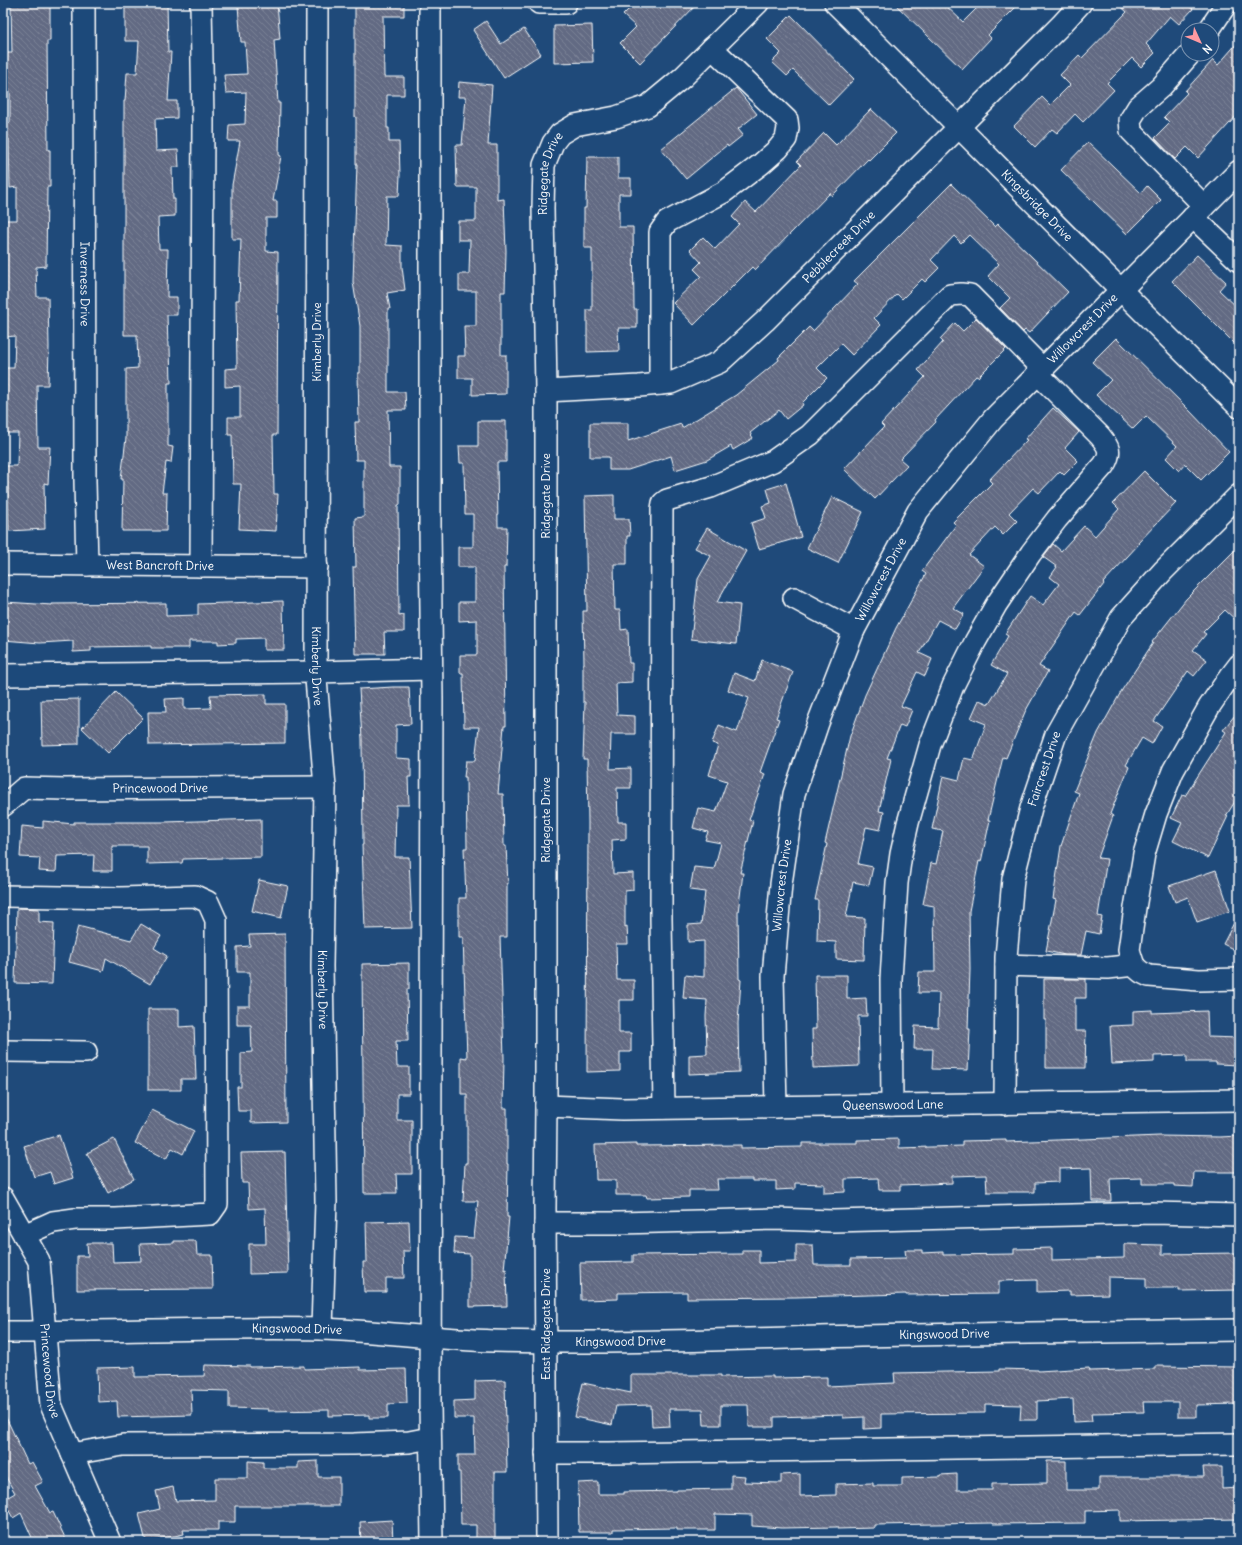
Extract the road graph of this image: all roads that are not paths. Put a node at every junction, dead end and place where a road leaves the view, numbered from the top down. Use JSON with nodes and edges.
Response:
{"nodes":[{"id":1,"x":84,"y":3,"type":"edge"},
{"id":2,"x":201,"y":3,"type":"edge"},
{"id":3,"x":317,"y":3,"type":"edge"},
{"id":4,"x":430,"y":3,"type":"edge"},
{"id":5,"x":540,"y":3,"type":"edge"},
{"id":6,"x":566,"y":3,"type":"edge"},
{"id":7,"x":758,"y":3,"type":"edge"},
{"id":8,"x":835,"y":3,"type":"edge"},
{"id":9,"x":1081,"y":3,"type":"edge"},
{"id":10,"x":1227,"y":3,"type":"edge"},
{"id":11,"x":1214,"y":22,"type":"edge"},
{"id":12,"x":712,"y":48,"type":"junction"},
{"id":13,"x":1183,"y":62,"type":"edge"},
{"id":14,"x":959,"y":127,"type":"junction"},
{"id":15,"x":1239,"y":171,"type":"edge"},
{"id":16,"x":1199,"y":211,"type":"junction"},
{"id":17,"x":1239,"y":260,"type":"edge"},
{"id":18,"x":1119,"y":290,"type":"junction"},
{"id":19,"x":1040,"y":371,"type":"junction"},
{"id":20,"x":660,"y":384,"type":"junction"},
{"id":21,"x":546,"y":391,"type":"junction"},
{"id":22,"x":1239,"y":407,"type":"edge"},
{"id":23,"x":1239,"y":495,"type":"edge"},
{"id":24,"x":3,"y":564,"type":"edge"},
{"id":25,"x":87,"y":565,"type":"junction"},
{"id":26,"x":201,"y":566,"type":"junction"},
{"id":27,"x":317,"y":567,"type":"junction"},
{"id":28,"x":794,"y":598,"type":"dead end"},
{"id":29,"x":854,"y":630,"type":"junction"},
{"id":30,"x":1239,"y":665,"type":"edge"},
{"id":31,"x":431,"y":669,"type":"junction"},
{"id":32,"x":316,"y":672,"type":"junction"},
{"id":33,"x":3,"y":675,"type":"edge"},
{"id":34,"x":325,"y":787,"type":"junction"},
{"id":35,"x":3,"y":806,"type":"edge"},
{"id":36,"x":3,"y":896,"type":"edge"},
{"id":37,"x":1006,"y":965,"type":"junction"},
{"id":38,"x":1134,"y":965,"type":"junction"},
{"id":39,"x":1239,"y":979,"type":"edge"},
{"id":40,"x":3,"y":1051,"type":"edge"},
{"id":41,"x":86,"y":1052,"type":"dead end"},
{"id":42,"x":1239,"y":1100,"type":"edge"},
{"id":43,"x":1004,"y":1104,"type":"junction"},
{"id":44,"x":892,"y":1105,"type":"junction"},
{"id":45,"x":546,"y":1106,"type":"junction"},
{"id":46,"x":776,"y":1107,"type":"junction"},
{"id":47,"x":664,"y":1108,"type":"junction"},
{"id":48,"x":3,"y":1198,"type":"edge"},
{"id":49,"x":1239,"y":1215,"type":"edge"},
{"id":50,"x":545,"y":1222,"type":"junction"},
{"id":51,"x":24,"y":1235,"type":"junction"},
{"id":52,"x":322,"y":1329,"type":"junction"},
{"id":53,"x":1239,"y":1330,"type":"edge"},
{"id":54,"x":3,"y":1332,"type":"edge"},
{"id":55,"x":44,"y":1332,"type":"junction"},
{"id":56,"x":430,"y":1337,"type":"junction"},
{"id":57,"x":546,"y":1341,"type":"junction"},
{"id":58,"x":430,"y":1438,"type":"junction"},
{"id":59,"x":1239,"y":1444,"type":"edge"},
{"id":60,"x":546,"y":1452,"type":"junction"},
{"id":61,"x":72,"y":1454,"type":"junction"},
{"id":62,"x":110,"y":1542,"type":"edge"},
{"id":63,"x":432,"y":1542,"type":"edge"},
{"id":64,"x":546,"y":1542,"type":"edge"}],
"edges":[{"from":1,"to":25,"type":"street","name":"Inverness Drive"},
{"from":2,"to":26,"type":"street"},
{"from":3,"to":27,"type":"street","name":"Kimberly Drive"},
{"from":4,"to":31,"type":"street"},
{"from":5,"to":6,"type":"street"},
{"from":7,"to":12,"type":"street","name":"Ridgegate Drive"},
{"from":8,"to":14,"type":"street","name":"Kingsbridge Drive"},
{"from":9,"to":14,"type":"street","name":"Pebblecreek Drive"},
{"from":10,"to":11,"type":"street"},
{"from":12,"to":20,"type":"street"},
{"from":12,"to":21,"type":"street","name":"Ridgegate Drive"},
{"from":13,"to":16,"type":"street"},
{"from":14,"to":18,"type":"street","name":"Kingsbridge Drive"},
{"from":14,"to":20,"type":"street","name":"Pebblecreek Drive"},
{"from":15,"to":16,"type":"street","name":"Willowcrest Drive"},
{"from":16,"to":17,"type":"street"},
{"from":16,"to":18,"type":"street","name":"Willowcrest Drive"},
{"from":18,"to":19,"type":"street","name":"Willowcrest Drive"},
{"from":18,"to":22,"type":"street","name":"Kingsbridge Drive"},
{"from":19,"to":29,"type":"street","name":"Willowcrest Drive"},
{"from":19,"to":44,"type":"street"},
{"from":19,"to":47,"type":"street"},
{"from":20,"to":21,"type":"street","name":"Pebblecreek Drive"},
{"from":21,"to":45,"type":"street","name":"Ridgegate Drive"},
{"from":23,"to":37,"type":"street","name":"Faircrest Drive"},
{"from":24,"to":25,"type":"street","name":"West Bancroft Drive"},
{"from":25,"to":26,"type":"street","name":"West Bancroft Drive"},
{"from":26,"to":27,"type":"street","name":"West Bancroft Drive"},
{"from":27,"to":32,"type":"street","name":"Kimberly Drive"},
{"from":28,"to":29,"type":"street"},
{"from":29,"to":46,"type":"street","name":"Willowcrest Drive"},
{"from":30,"to":38,"type":"street"},
{"from":31,"to":32,"type":"street"},
{"from":31,"to":56,"type":"street"},
{"from":32,"to":33,"type":"street"},
{"from":32,"to":34,"type":"street","name":"Kimberly Drive"},
{"from":34,"to":35,"type":"street","name":"Princewood Drive"},
{"from":34,"to":52,"type":"street","name":"Kimberly Drive"},
{"from":36,"to":51,"type":"street"},
{"from":37,"to":38,"type":"street"},
{"from":37,"to":43,"type":"street","name":"Faircrest Drive"},
{"from":38,"to":39,"type":"street"},
{"from":40,"to":41,"type":"street"},
{"from":42,"to":43,"type":"street","name":"Queenswood Lane"},
{"from":43,"to":44,"type":"street","name":"Queenswood Lane"},
{"from":44,"to":46,"type":"street","name":"Queenswood Lane"},
{"from":45,"to":47,"type":"street","name":"Queenswood Lane"},
{"from":45,"to":50,"type":"street","name":"East Ridgegate Drive"},
{"from":46,"to":47,"type":"street","name":"Queenswood Lane"},
{"from":48,"to":51,"type":"street","name":"Princewood Drive"},
{"from":49,"to":50,"type":"street"},
{"from":50,"to":57,"type":"street","name":"East Ridgegate Drive"},
{"from":51,"to":55,"type":"street","name":"Princewood Drive"},
{"from":52,"to":55,"type":"street","name":"Kingswood Drive"},
{"from":52,"to":56,"type":"street","name":"Kingswood Drive"},
{"from":53,"to":57,"type":"street","name":"Kingswood Drive"},
{"from":54,"to":55,"type":"street","name":"Kingswood Drive"},
{"from":55,"to":61,"type":"street","name":"Princewood Drive"},
{"from":56,"to":57,"type":"street","name":"Kingswood Drive"},
{"from":56,"to":58,"type":"street"},
{"from":57,"to":60,"type":"street","name":"East Ridgegate Drive"},
{"from":58,"to":61,"type":"street"},
{"from":58,"to":63,"type":"street"},
{"from":59,"to":60,"type":"street"},
{"from":60,"to":64,"type":"street","name":"East Ridgegate Drive"},
{"from":61,"to":62,"type":"street","name":"Princewood Drive"}]}
